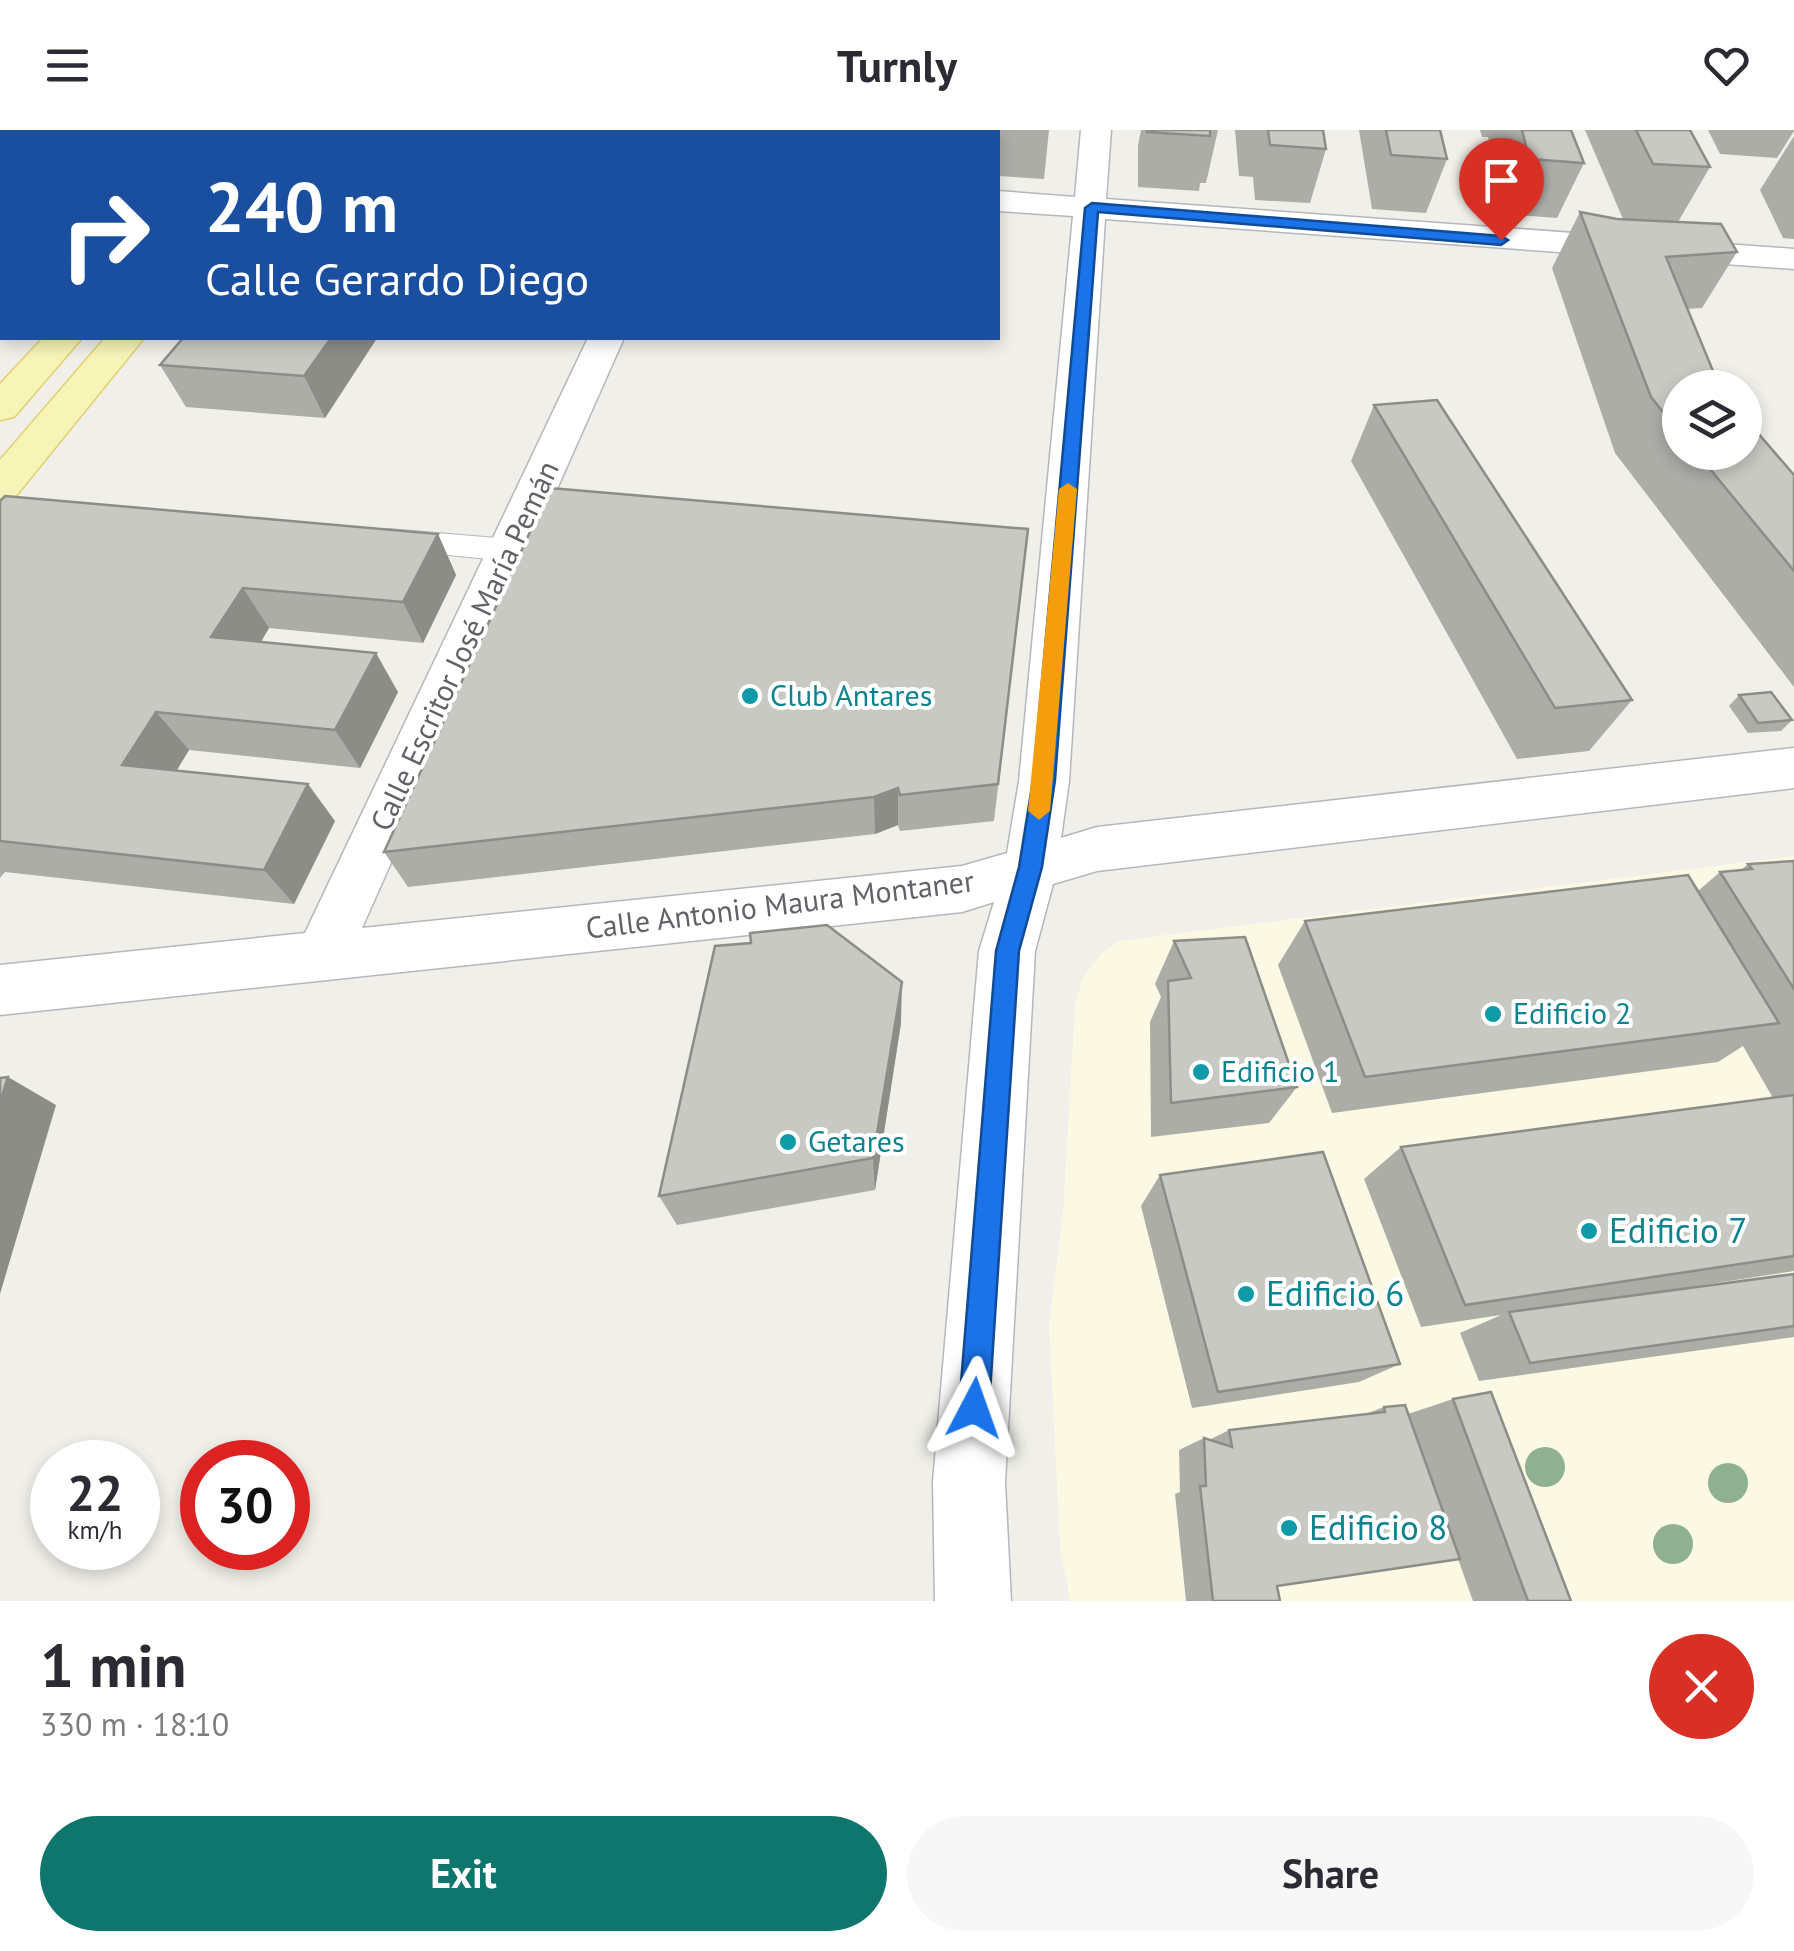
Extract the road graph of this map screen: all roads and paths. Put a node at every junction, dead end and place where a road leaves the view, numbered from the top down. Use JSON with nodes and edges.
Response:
{"nodes":[{"id":1,"x":1096,"y":130,"type":"edge"},
{"id":2,"x":1000,"y":201,"type":"edge"},
{"id":3,"x":1092,"y":208,"type":"junction"},
{"id":4,"x":1794,"y":260,"type":"edge"},
{"id":5,"x":61,"y":340,"type":"edge"},
{"id":6,"x":123,"y":340,"type":"edge"},
{"id":7,"x":605,"y":340,"type":"edge"},
{"id":8,"x":0,"y":408,"type":"edge"},
{"id":9,"x":6,"y":501,"type":"edge"},
{"id":10,"x":352,"y":537,"type":"edge"},
{"id":11,"x":509,"y":550,"type":"junction"},
{"id":12,"x":1794,"y":768,"type":"edge"},
{"id":13,"x":1031,"y":867,"type":"junction"},
{"id":14,"x":323,"y":954,"type":"junction"},
{"id":15,"x":0,"y":990,"type":"edge"},
{"id":16,"x":974,"y":1601,"type":"edge"}],
"edges":[{"from":1,"to":3,"type":"street"},
{"from":2,"to":3,"type":"street"},
{"from":3,"to":4,"type":"street"},
{"from":3,"to":13,"type":"street"},
{"from":5,"to":8,"type":"main road"},
{"from":6,"to":9,"type":"main road"},
{"from":7,"to":11,"type":"street","name":"Calle Escritor José María Pemán"},
{"from":10,"to":11,"type":"street"},
{"from":11,"to":14,"type":"street","name":"Calle Escritor José María Pemán"},
{"from":12,"to":13,"type":"street","name":"Calle Antonio Maura Montaner"},
{"from":13,"to":14,"type":"street","name":"Calle Antonio Maura Montaner"},
{"from":13,"to":16,"type":"street"},
{"from":14,"to":15,"type":"street","name":"Calle Antonio Maura Montaner"}]}
